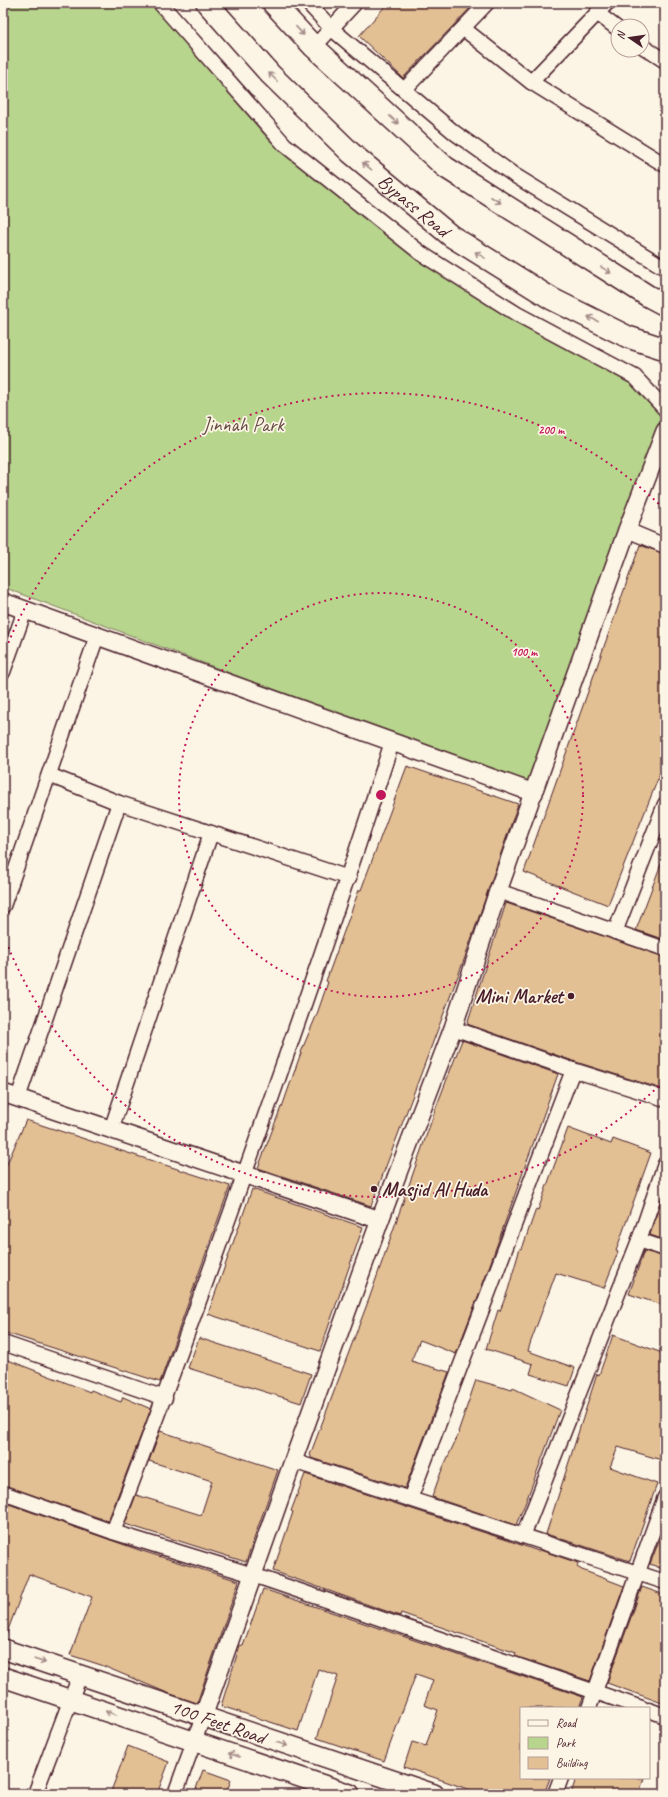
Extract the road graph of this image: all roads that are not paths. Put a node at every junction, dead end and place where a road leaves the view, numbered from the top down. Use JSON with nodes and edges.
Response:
{"nodes":[{"id":1,"x":160,"y":3,"type":"edge"},
{"id":2,"x":207,"y":3,"type":"edge"},
{"id":3,"x":273,"y":3,"type":"edge"},
{"id":4,"x":308,"y":3,"type":"edge"},
{"id":5,"x":355,"y":3,"type":"edge"},
{"id":6,"x":488,"y":3,"type":"edge"},
{"id":7,"x":607,"y":3,"type":"edge"},
{"id":8,"x":597,"y":14,"type":"junction"},
{"id":9,"x":610,"y":23,"type":"edge"},
{"id":10,"x":332,"y":29,"type":"junction"},
{"id":11,"x":464,"y":29,"type":"junction"},
{"id":12,"x":314,"y":47,"type":"junction"},
{"id":13,"x":650,"y":51,"type":"edge"},
{"id":14,"x":665,"y":61,"type":"edge"},
{"id":15,"x":531,"y":82,"type":"junction"},
{"id":16,"x":404,"y":90,"type":"junction"},
{"id":17,"x":665,"y":164,"type":"edge"},
{"id":18,"x":665,"y":268,"type":"edge"},
{"id":19,"x":665,"y":305,"type":"edge"},
{"id":20,"x":665,"y":349,"type":"edge"},
{"id":21,"x":665,"y":410,"type":"edge"},
{"id":22,"x":665,"y":431,"type":"edge"},
{"id":23,"x":627,"y":530,"type":"junction"},
{"id":24,"x":665,"y":546,"type":"edge"},
{"id":25,"x":3,"y":602,"type":"edge"},
{"id":26,"x":26,"y":610,"type":"junction"},
{"id":27,"x":97,"y":636,"type":"junction"},
{"id":28,"x":3,"y":672,"type":"edge"},
{"id":29,"x":392,"y":742,"type":"junction"},
{"id":30,"x":49,"y":775,"type":"junction"},
{"id":31,"x":534,"y":793,"type":"junction"},
{"id":32,"x":119,"y":803,"type":"junction"},
{"id":33,"x":665,"y":804,"type":"edge"},
{"id":34,"x":211,"y":833,"type":"junction"},
{"id":35,"x":349,"y":878,"type":"junction"},
{"id":36,"x":498,"y":892,"type":"junction"},
{"id":37,"x":3,"y":906,"type":"edge"},
{"id":38,"x":615,"y":932,"type":"junction"},
{"id":39,"x":665,"y":949,"type":"edge"},
{"id":40,"x":453,"y":1028,"type":"junction"},
{"id":41,"x":573,"y":1070,"type":"junction"},
{"id":42,"x":10,"y":1096,"type":"edge"},
{"id":43,"x":665,"y":1099,"type":"edge"},
{"id":44,"x":111,"y":1130,"type":"junction"},
{"id":45,"x":665,"y":1164,"type":"edge"},
{"id":46,"x":244,"y":1174,"type":"junction"},
{"id":47,"x":380,"y":1220,"type":"junction"},
{"id":48,"x":639,"y":1240,"type":"junction"},
{"id":49,"x":665,"y":1249,"type":"edge"},
{"id":50,"x":3,"y":1343,"type":"edge"},
{"id":51,"x":165,"y":1398,"type":"junction"},
{"id":52,"x":293,"y":1461,"type":"junction"},
{"id":53,"x":3,"y":1493,"type":"edge"},
{"id":54,"x":665,"y":1497,"type":"edge"},
{"id":55,"x":410,"y":1499,"type":"junction"},
{"id":56,"x":113,"y":1532,"type":"junction"},
{"id":57,"x":524,"y":1536,"type":"junction"},
{"id":58,"x":638,"y":1573,"type":"junction"},
{"id":59,"x":253,"y":1575,"type":"junction"},
{"id":60,"x":665,"y":1582,"type":"edge"},
{"id":61,"x":3,"y":1649,"type":"edge"},
{"id":62,"x":80,"y":1675,"type":"junction"},
{"id":63,"x":3,"y":1678,"type":"edge"},
{"id":64,"x":595,"y":1693,"type":"junction"},
{"id":65,"x":70,"y":1699,"type":"junction"},
{"id":66,"x":589,"y":1707,"type":"edge"},
{"id":67,"x":639,"y":1707,"type":"edge"},
{"id":68,"x":650,"y":1710,"type":"edge"},
{"id":69,"x":665,"y":1716,"type":"edge"},
{"id":70,"x":203,"y":1717,"type":"junction"},
{"id":71,"x":193,"y":1741,"type":"junction"},
{"id":72,"x":561,"y":1779,"type":"edge"},
{"id":73,"x":35,"y":1794,"type":"edge"},
{"id":74,"x":175,"y":1794,"type":"edge"},
{"id":75,"x":350,"y":1794,"type":"edge"},
{"id":76,"x":434,"y":1794,"type":"edge"},
{"id":77,"x":555,"y":1794,"type":"edge"}],
"edges":[{"from":1,"to":21,"type":"street"},
{"from":20,"to":2,"type":"main road","name":"Bypass Road","one_way":true},
{"from":3,"to":12,"type":"main road","one_way":true},
{"from":4,"to":10,"type":"street"},
{"from":5,"to":10,"type":"street"},
{"from":6,"to":11,"type":"street"},
{"from":7,"to":8,"type":"street"},
{"from":8,"to":9,"type":"street"},
{"from":8,"to":15,"type":"street"},
{"from":10,"to":12,"type":"street"},
{"from":10,"to":16,"type":"street"},
{"from":11,"to":15,"type":"street"},
{"from":11,"to":16,"type":"street"},
{"from":12,"to":19,"type":"main road","one_way":true},
{"from":13,"to":14,"type":"street"},
{"from":15,"to":17,"type":"street"},
{"from":16,"to":18,"type":"street"},
{"from":22,"to":23,"type":"street"},
{"from":23,"to":24,"type":"street"},
{"from":23,"to":31,"type":"street"},
{"from":25,"to":26,"type":"street"},
{"from":26,"to":27,"type":"street"},
{"from":26,"to":28,"type":"street"},
{"from":27,"to":29,"type":"street"},
{"from":27,"to":30,"type":"street"},
{"from":29,"to":31,"type":"street"},
{"from":29,"to":35,"type":"street"},
{"from":30,"to":32,"type":"street"},
{"from":30,"to":37,"type":"street"},
{"from":31,"to":36,"type":"street"},
{"from":32,"to":34,"type":"street"},
{"from":32,"to":42,"type":"street"},
{"from":33,"to":38,"type":"street"},
{"from":34,"to":35,"type":"street"},
{"from":34,"to":44,"type":"street"},
{"from":35,"to":46,"type":"street"},
{"from":36,"to":38,"type":"street"},
{"from":36,"to":40,"type":"street"},
{"from":38,"to":39,"type":"street"},
{"from":40,"to":41,"type":"street"},
{"from":40,"to":47,"type":"street"},
{"from":41,"to":43,"type":"street"},
{"from":41,"to":55,"type":"street"},
{"from":42,"to":44,"type":"street"},
{"from":44,"to":46,"type":"street"},
{"from":45,"to":48,"type":"street"},
{"from":46,"to":47,"type":"street"},
{"from":46,"to":51,"type":"street"},
{"from":47,"to":52,"type":"street"},
{"from":48,"to":49,"type":"street"},
{"from":48,"to":57,"type":"street"},
{"from":50,"to":51,"type":"street"},
{"from":51,"to":56,"type":"street"},
{"from":52,"to":55,"type":"street"},
{"from":52,"to":59,"type":"street"},
{"from":53,"to":56,"type":"street"},
{"from":54,"to":58,"type":"street"},
{"from":55,"to":57,"type":"street"},
{"from":56,"to":59,"type":"street"},
{"from":57,"to":58,"type":"street"},
{"from":58,"to":60,"type":"street"},
{"from":58,"to":64,"type":"street"},
{"from":59,"to":64,"type":"street"},
{"from":59,"to":70,"type":"street"},
{"from":61,"to":62,"type":"main road","name":"100 Feet Road","one_way":true},
{"from":62,"to":65,"type":"street"},
{"from":62,"to":70,"type":"main road","name":"100 Feet Road"},
{"from":63,"to":65,"type":"main road","name":"100 Feet Road"},
{"from":64,"to":66,"type":"street"},
{"from":64,"to":67,"type":"street"},
{"from":71,"to":65,"type":"main road","name":"100 Feet Road","one_way":true},
{"from":65,"to":73,"type":"street"},
{"from":68,"to":69,"type":"street"},
{"from":70,"to":71,"type":"street"},
{"from":70,"to":76,"type":"main road","name":"100 Feet Road","one_way":true},
{"from":71,"to":74,"type":"street"},
{"from":75,"to":71,"type":"main road","name":"100 Feet Road","one_way":true},
{"from":72,"to":77,"type":"street"}]}
